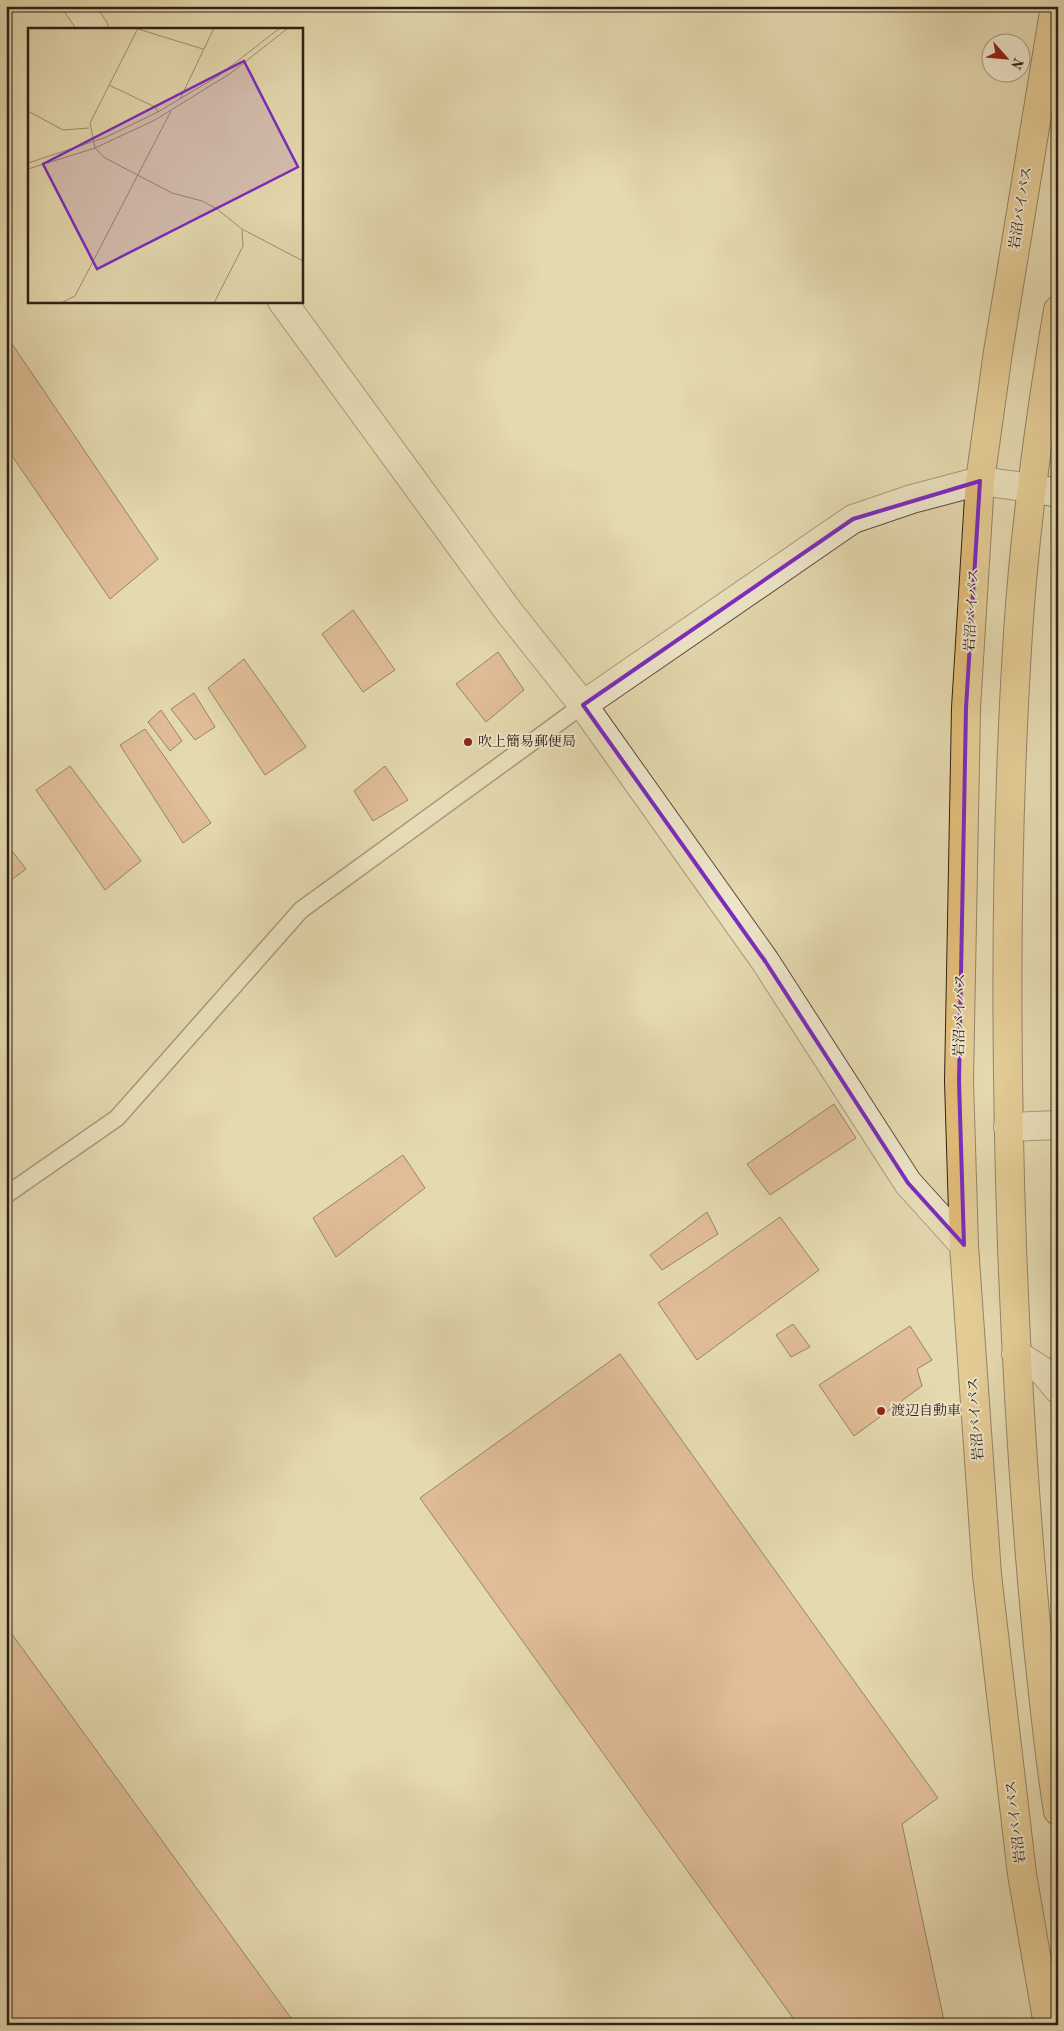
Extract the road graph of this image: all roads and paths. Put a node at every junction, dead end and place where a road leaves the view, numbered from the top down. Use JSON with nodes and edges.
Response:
{"nodes":[{"id":1,"x":78,"y":6,"type":"edge"},
{"id":2,"x":1055,"y":6,"type":"edge"},
{"id":3,"x":93,"y":28,"type":"edge"},
{"id":4,"x":283,"y":302,"type":"edge"},
{"id":5,"x":1058,"y":310,"type":"edge"},
{"id":6,"x":980,"y":480,"type":"junction"},
{"id":7,"x":1045,"y":490,"type":"edge"},
{"id":8,"x":583,"y":705,"type":"junction"},
{"id":9,"x":1058,"y":1125,"type":"edge"},
{"id":10,"x":1008,"y":1127,"type":"junction"},
{"id":11,"x":6,"y":1195,"type":"edge"},
{"id":12,"x":964,"y":1245,"type":"junction"},
{"id":13,"x":1016,"y":1354,"type":"junction"},
{"id":14,"x":1058,"y":1389,"type":"edge"},
{"id":15,"x":1058,"y":1811,"type":"edge"},
{"id":16,"x":1048,"y":2025,"type":"edge"}],
"edges":[{"from":1,"to":3,"type":"street"},
{"from":2,"to":6,"type":"highway","name":"岩沼バイパス"},
{"from":4,"to":8,"type":"street"},
{"from":5,"to":7,"type":"highway"},
{"from":6,"to":7,"type":"street"},
{"from":6,"to":8,"type":"street"},
{"from":6,"to":12,"type":"highway","name":"岩沼バイパス"},
{"from":7,"to":10,"type":"highway"},
{"from":8,"to":11,"type":"lane"},
{"from":8,"to":12,"type":"street"},
{"from":9,"to":10,"type":"street"},
{"from":10,"to":13,"type":"highway"},
{"from":12,"to":16,"type":"highway","name":"岩沼バイパス"},
{"from":13,"to":14,"type":"street"},
{"from":13,"to":15,"type":"highway"}]}
